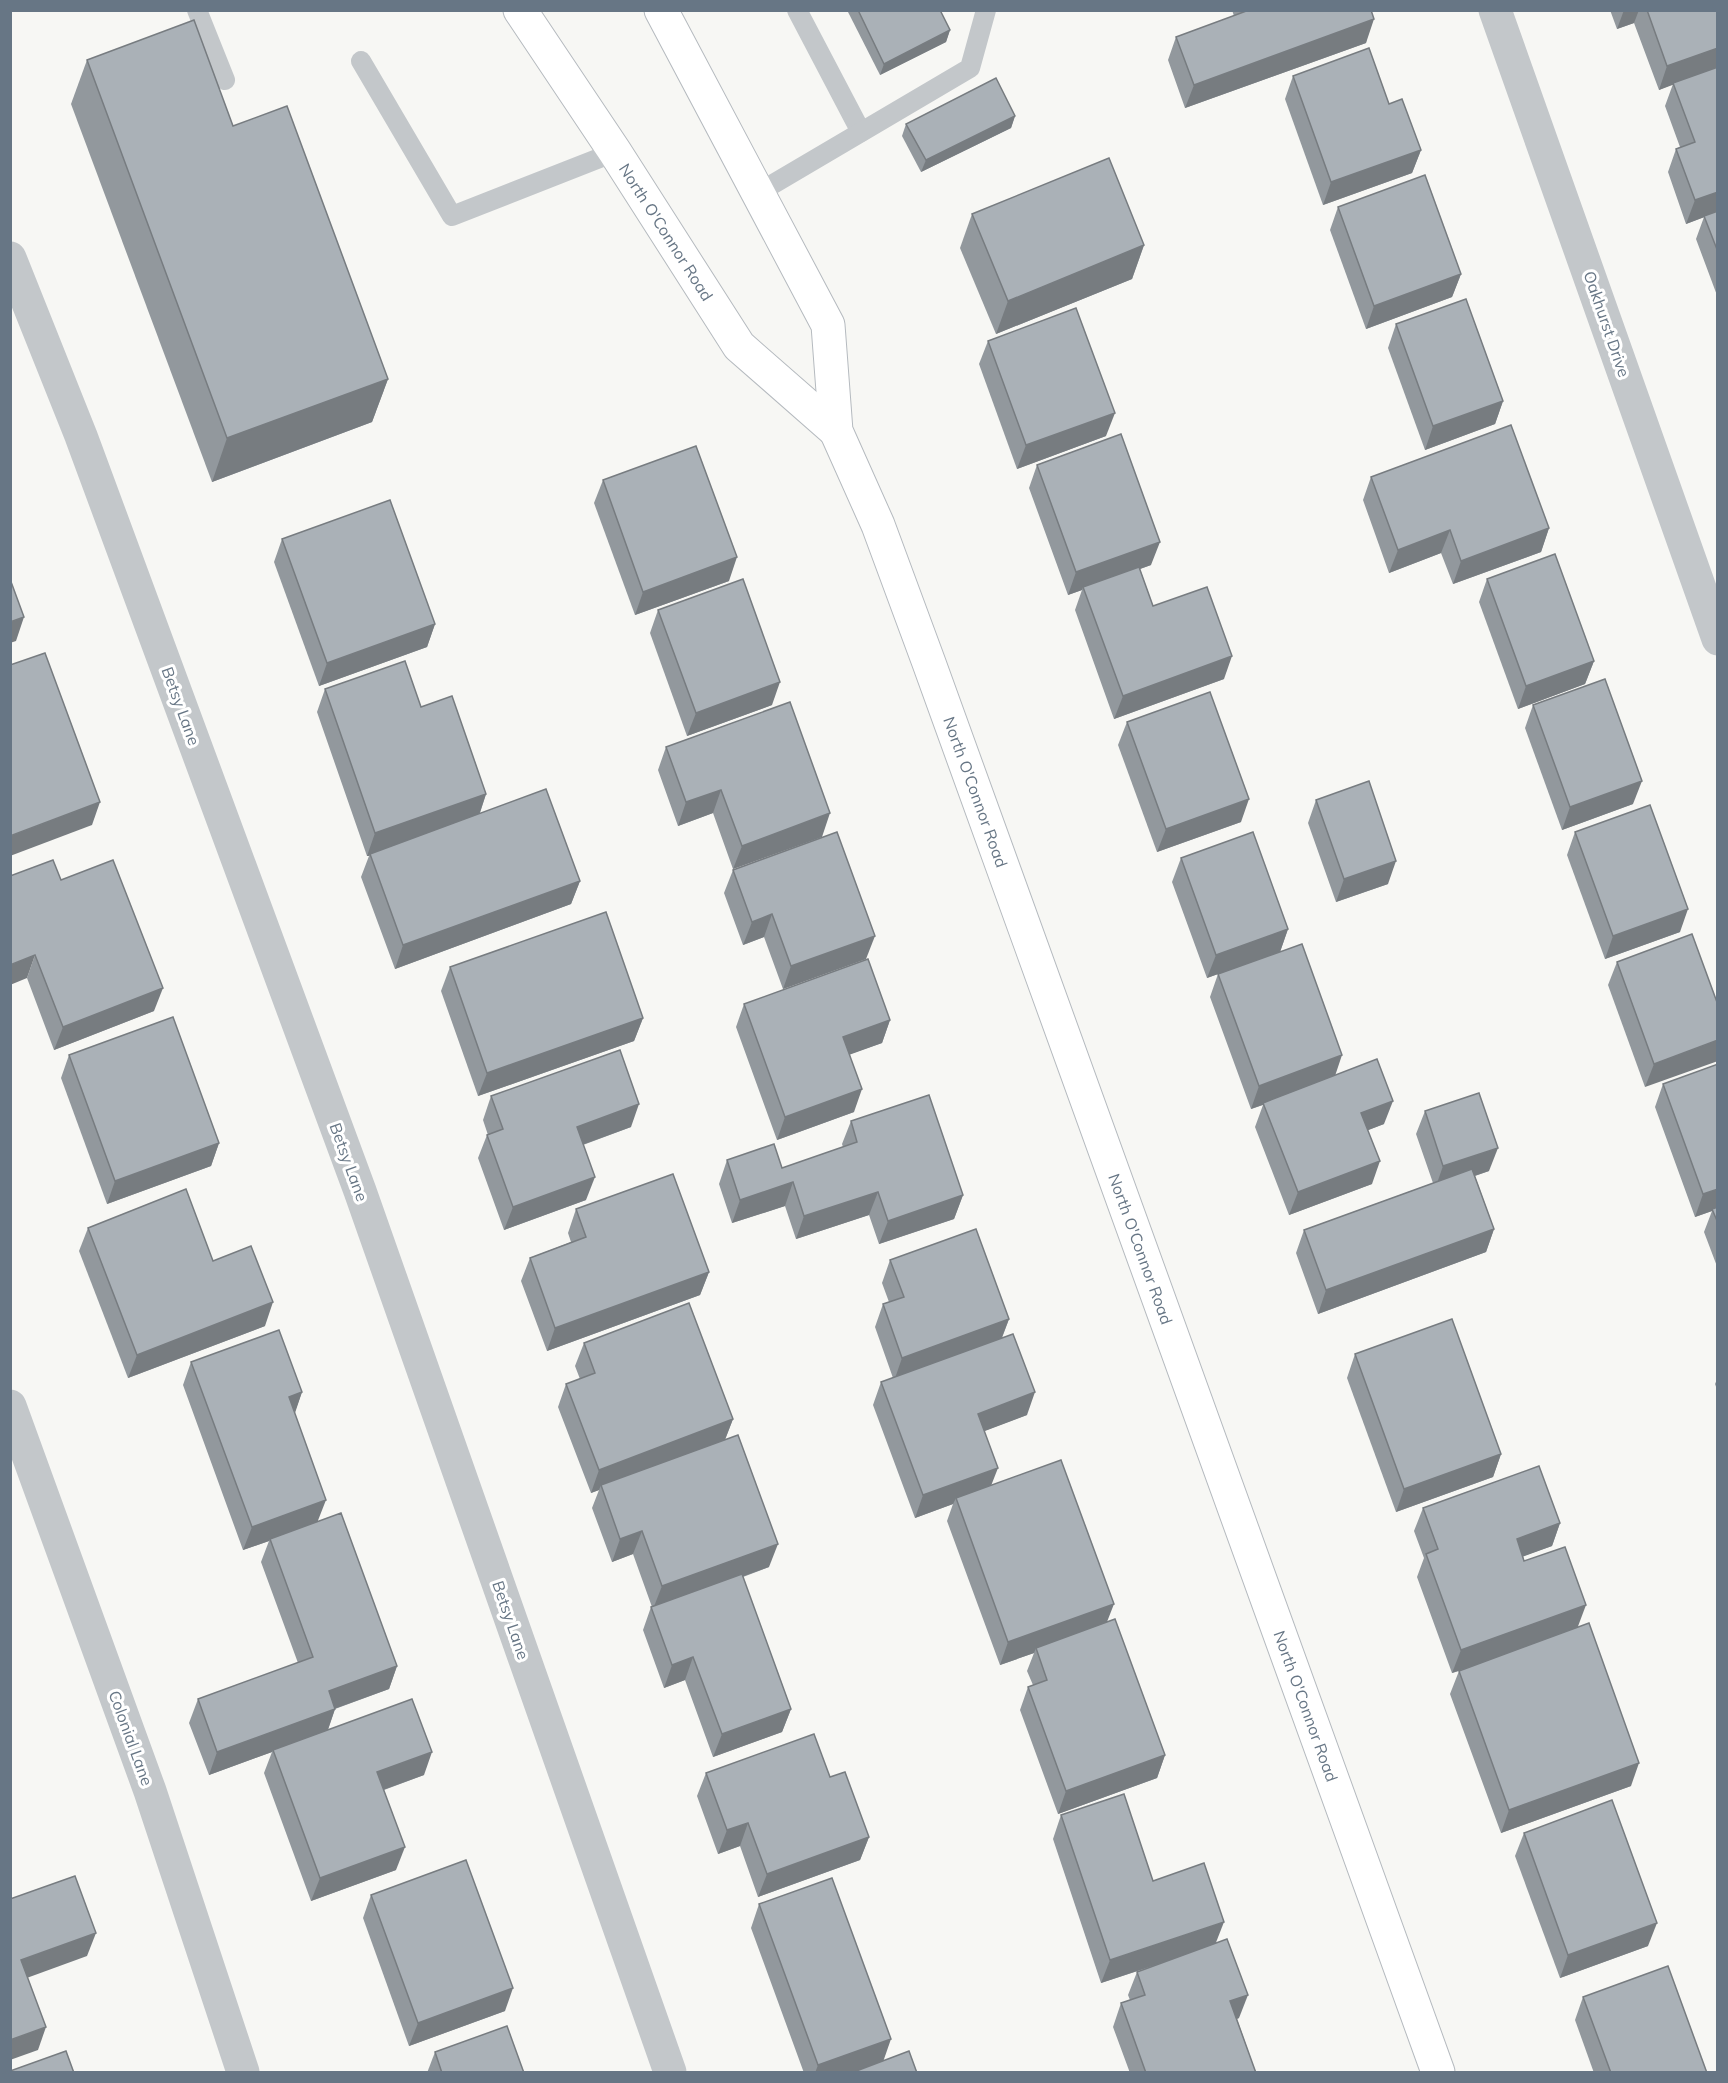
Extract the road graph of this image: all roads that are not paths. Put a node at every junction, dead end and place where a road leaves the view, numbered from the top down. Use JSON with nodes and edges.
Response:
{"nodes":[{"id":1,"x":197,"y":10,"type":"edge"},
{"id":2,"x":520,"y":10,"type":"edge"},
{"id":3,"x":661,"y":10,"type":"edge"},
{"id":4,"x":796,"y":10,"type":"edge"},
{"id":5,"x":986,"y":10,"type":"edge"},
{"id":6,"x":1495,"y":10,"type":"edge"},
{"id":7,"x":361,"y":61,"type":"dead end"},
{"id":8,"x":225,"y":80,"type":"dead end"},
{"id":9,"x":861,"y":132,"type":"junction"},
{"id":10,"x":615,"y":152,"type":"junction"},
{"id":11,"x":758,"y":193,"type":"junction"},
{"id":12,"x":10,"y":258,"type":"edge"},
{"id":13,"x":836,"y":431,"type":"junction"},
{"id":14,"x":1718,"y":639,"type":"edge"},
{"id":15,"x":10,"y":1406,"type":"edge"},
{"id":16,"x":243,"y":2073,"type":"edge"},
{"id":17,"x":670,"y":2073,"type":"edge"},
{"id":18,"x":1438,"y":2073,"type":"edge"}],
"edges":[{"from":1,"to":8,"type":"lane"},
{"from":2,"to":10,"type":"main road","name":"North O'Connor Road"},
{"from":3,"to":11,"type":"main road","name":"North O'Connor Road"},
{"from":4,"to":9,"type":"lane"},
{"from":5,"to":9,"type":"lane"},
{"from":6,"to":14,"type":"street","name":"Oakhurst Drive"},
{"from":7,"to":10,"type":"lane"},
{"from":9,"to":11,"type":"lane"},
{"from":10,"to":13,"type":"main road","name":"North O'Connor Road"},
{"from":11,"to":13,"type":"main road","name":"North O'Connor Road"},
{"from":12,"to":17,"type":"street","name":"Betsy Lane"},
{"from":13,"to":18,"type":"main road","name":"North O'Connor Road"},
{"from":15,"to":16,"type":"street","name":"Colonial Lane"}]}
